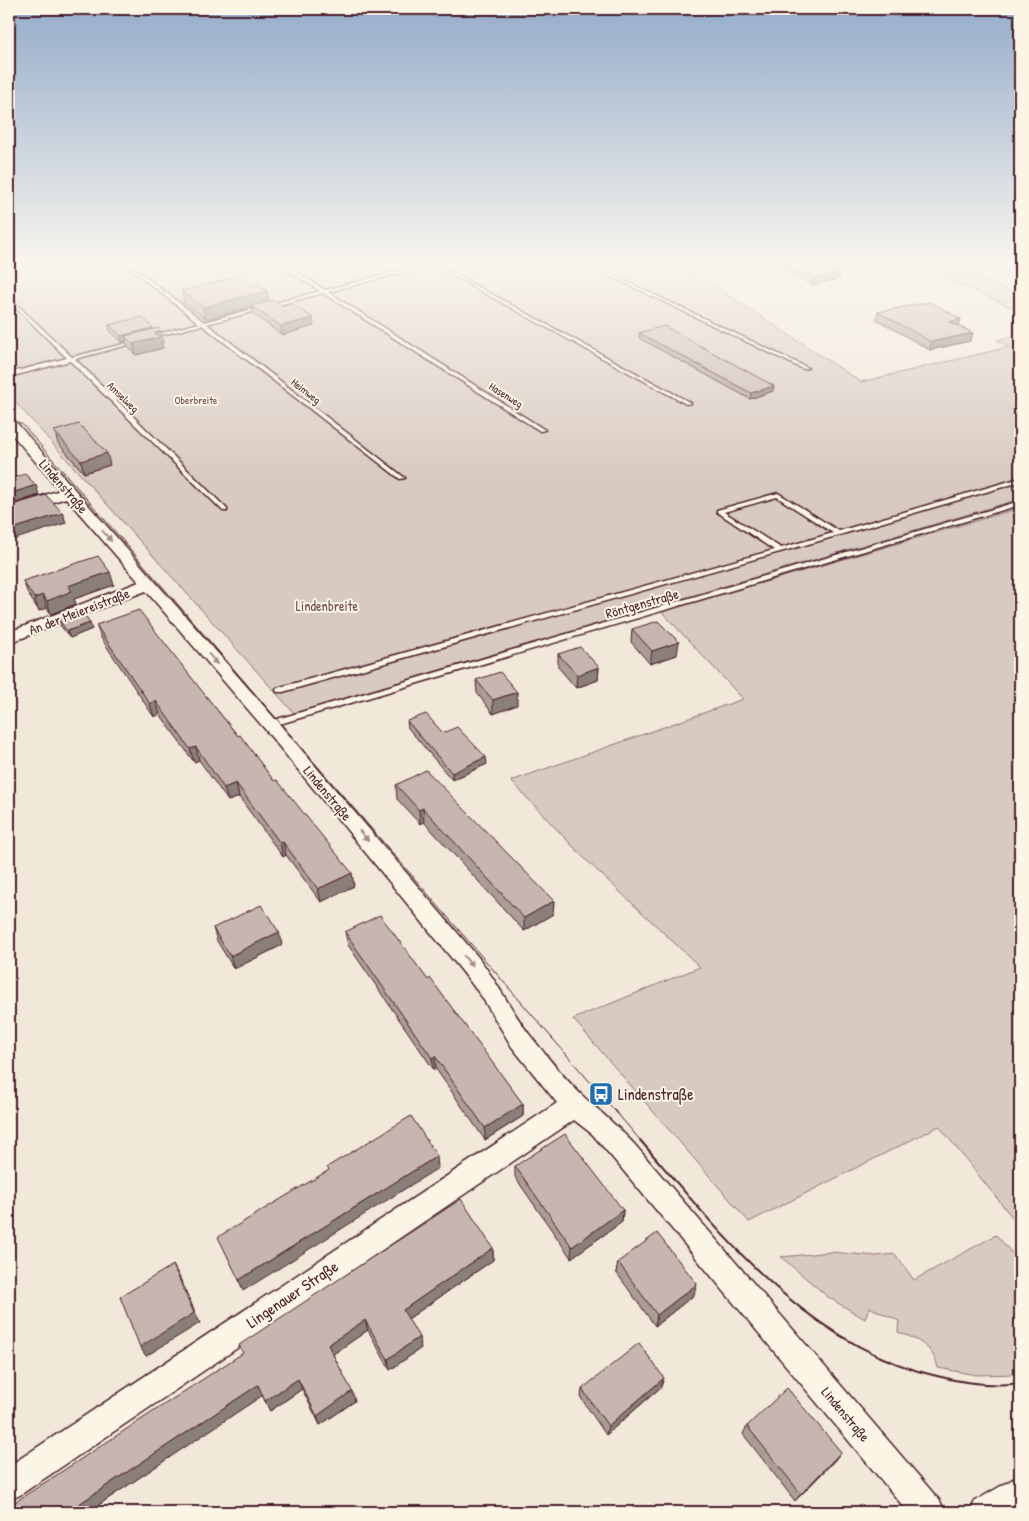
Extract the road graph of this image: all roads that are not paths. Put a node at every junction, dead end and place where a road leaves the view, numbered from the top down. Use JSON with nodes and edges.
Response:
{"nodes":[{"id":1,"x":46,"y":336,"type":"edge"},
{"id":2,"x":157,"y":336,"type":"edge"},
{"id":3,"x":218,"y":336,"type":"edge"},
{"id":4,"x":393,"y":336,"type":"edge"},
{"id":5,"x":565,"y":336,"type":"edge"},
{"id":6,"x":738,"y":336,"type":"edge"},
{"id":7,"x":69,"y":359,"type":"junction"},
{"id":8,"x":805,"y":368,"type":"dead end"},
{"id":9,"x":9,"y":375,"type":"edge"},
{"id":10,"x":688,"y":403,"type":"dead end"},
{"id":11,"x":9,"y":423,"type":"edge"},
{"id":12,"x":542,"y":430,"type":"dead end"},
{"id":13,"x":402,"y":478,"type":"dead end"},
{"id":14,"x":1020,"y":480,"type":"edge"},
{"id":15,"x":69,"y":492,"type":"junction"},
{"id":16,"x":1020,"y":503,"type":"edge"},
{"id":17,"x":225,"y":510,"type":"dead end"},
{"id":18,"x":9,"y":512,"type":"edge"},
{"id":19,"x":837,"y":534,"type":"junction"},
{"id":20,"x":778,"y":550,"type":"junction"},
{"id":21,"x":149,"y":584,"type":"junction"},
{"id":22,"x":9,"y":638,"type":"edge"},
{"id":23,"x":280,"y":690,"type":"dead end"},
{"id":24,"x":270,"y":724,"type":"junction"},
{"id":25,"x":575,"y":1105,"type":"junction"},
{"id":26,"x":9,"y":1484,"type":"edge"},
{"id":27,"x":1020,"y":1491,"type":"edge"},
{"id":28,"x":929,"y":1512,"type":"edge"},
{"id":29,"x":986,"y":1512,"type":"edge"}],
"edges":[{"from":1,"to":7,"type":"lane","name":"Amselweg"},
{"from":2,"to":7,"type":"lane"},
{"from":3,"to":13,"type":"lane","name":"Heimweg"},
{"from":4,"to":12,"type":"lane","name":"Hasenweg"},
{"from":5,"to":10,"type":"lane"},
{"from":6,"to":8,"type":"lane"},
{"from":7,"to":9,"type":"lane"},
{"from":7,"to":17,"type":"lane","name":"Amselweg"},
{"from":11,"to":15,"type":"street","name":"Lindenstraße"},
{"from":14,"to":19,"type":"lane"},
{"from":15,"to":18,"type":"street"},
{"from":15,"to":21,"type":"street","name":"Lindenstraße","one_way":true},
{"from":16,"to":24,"type":"lane","name":"Röntgenstraße"},
{"from":19,"to":20,"type":"lane"},
{"from":19,"to":20,"type":"lane"},
{"from":20,"to":23,"type":"lane"},
{"from":21,"to":22,"type":"street","name":"An der Meiereistraße"},
{"from":21,"to":24,"type":"street","name":"Lindenstraße","one_way":true},
{"from":24,"to":25,"type":"street","name":"Lindenstraße","one_way":true},
{"from":25,"to":26,"type":"street","name":"Lingenauer Straße"},
{"from":25,"to":28,"type":"street","name":"Lindenstraße"},
{"from":27,"to":29,"type":"street"}]}
